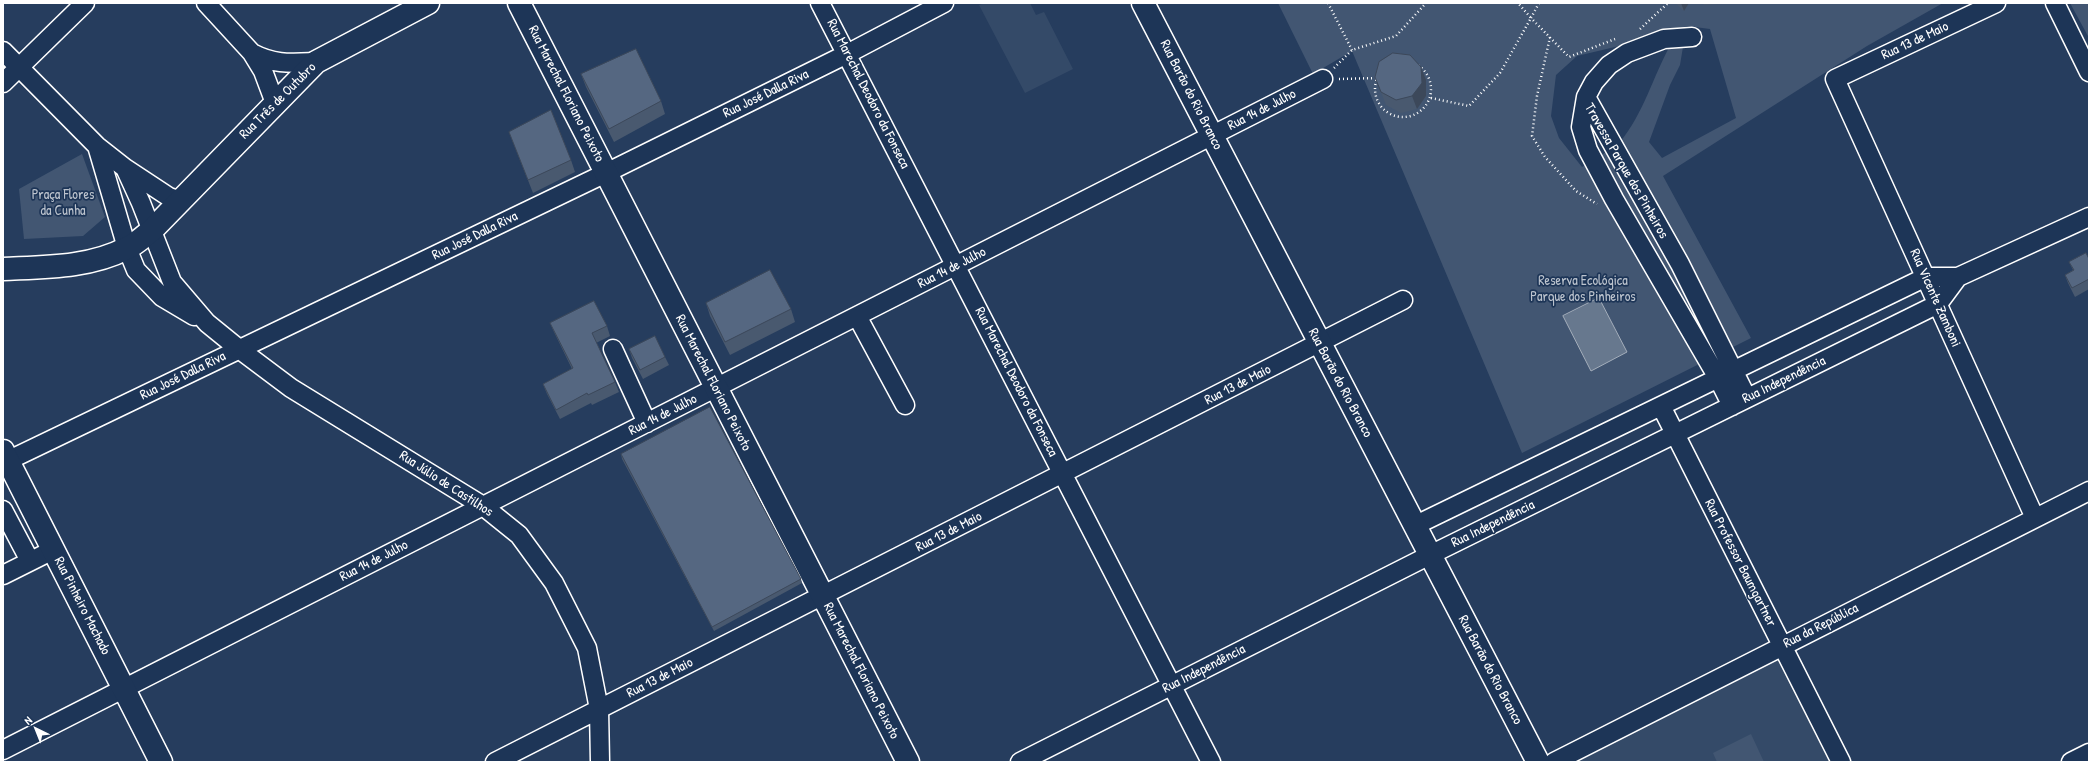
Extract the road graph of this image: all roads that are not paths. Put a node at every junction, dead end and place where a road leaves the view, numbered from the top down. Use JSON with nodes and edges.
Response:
{"nodes":[{"id":1,"x":84,"y":3,"type":"edge"},
{"id":2,"x":206,"y":3,"type":"edge"},
{"id":3,"x":428,"y":3,"type":"edge"},
{"id":4,"x":519,"y":3,"type":"edge"},
{"id":5,"x":820,"y":3,"type":"edge"},
{"id":6,"x":944,"y":3,"type":"edge"},
{"id":7,"x":1143,"y":3,"type":"edge"},
{"id":8,"x":1996,"y":3,"type":"edge"},
{"id":9,"x":2055,"y":3,"type":"edge"},
{"id":10,"x":1692,"y":37,"type":"dead end"},
{"id":11,"x":3,"y":51,"type":"edge"},
{"id":12,"x":252,"y":53,"type":"junction"},
{"id":13,"x":847,"y":54,"type":"junction"},
{"id":14,"x":316,"y":62,"type":"junction"},
{"id":15,"x":20,"y":68,"type":"junction"},
{"id":16,"x":2089,"y":72,"type":"edge"},
{"id":17,"x":1323,"y":79,"type":"road end"},
{"id":18,"x":1835,"y":79,"type":"joint"},
{"id":19,"x":3,"y":83,"type":"edge"},
{"id":20,"x":1586,"y":98,"type":"junction"},
{"id":21,"x":275,"y":102,"type":"junction"},
{"id":22,"x":1211,"y":136,"type":"junction"},
{"id":23,"x":96,"y":146,"type":"junction"},
{"id":24,"x":124,"y":168,"type":"junction"},
{"id":25,"x":606,"y":173,"type":"junction"},
{"id":26,"x":181,"y":201,"type":"junction"},
{"id":27,"x":2089,"y":217,"type":"edge"},
{"id":28,"x":152,"y":230,"type":"junction"},
{"id":29,"x":127,"y":248,"type":"junction"},
{"id":30,"x":956,"y":266,"type":"junction"},
{"id":31,"x":3,"y":268,"type":"edge"},
{"id":32,"x":1926,"y":277,"type":"junction"},
{"id":33,"x":1958,"y":277,"type":"junction"},
{"id":34,"x":1403,"y":300,"type":"dead end"},
{"id":35,"x":1938,"y":304,"type":"junction"},
{"id":36,"x":857,"y":316,"type":"junction"},
{"id":37,"x":207,"y":323,"type":"junction"},
{"id":38,"x":1828,"y":325,"type":"junction"},
{"id":39,"x":1320,"y":344,"type":"junction"},
{"id":40,"x":239,"y":349,"type":"junction"},
{"id":41,"x":612,"y":349,"type":"dead end"},
{"id":42,"x":1841,"y":352,"type":"junction"},
{"id":43,"x":1726,"y":374,"type":"junction"},
{"id":44,"x":716,"y":388,"type":"junction"},
{"id":45,"x":1739,"y":402,"type":"junction"},
{"id":46,"x":905,"y":405,"type":"dead end"},
{"id":47,"x":1661,"y":406,"type":"junction"},
{"id":48,"x":648,"y":422,"type":"junction"},
{"id":49,"x":1675,"y":434,"type":"junction"},
{"id":50,"x":5,"y":458,"type":"edge"},
{"id":51,"x":1063,"y":474,"type":"junction"},
{"id":52,"x":2089,"y":491,"type":"edge"},
{"id":53,"x":483,"y":506,"type":"junction"},
{"id":54,"x":3,"y":510,"type":"edge"},
{"id":55,"x":36,"y":515,"type":"junction"},
{"id":56,"x":2035,"y":518,"type":"junction"},
{"id":57,"x":1414,"y":526,"type":"junction"},
{"id":58,"x":7,"y":529,"type":"edge"},
{"id":59,"x":53,"y":550,"type":"junction"},
{"id":60,"x":1430,"y":555,"type":"junction"},
{"id":61,"x":30,"y":561,"type":"junction"},
{"id":62,"x":3,"y":575,"type":"edge"},
{"id":63,"x":823,"y":596,"type":"junction"},
{"id":64,"x":1782,"y":646,"type":"junction"},
{"id":65,"x":1172,"y":686,"type":"junction"},
{"id":66,"x":124,"y":688,"type":"junction"},
{"id":67,"x":599,"y":709,"type":"junction"},
{"id":68,"x":3,"y":750,"type":"edge"},
{"id":69,"x":2089,"y":753,"type":"edge"},
{"id":70,"x":161,"y":762,"type":"edge"},
{"id":71,"x":495,"y":762,"type":"edge"},
{"id":72,"x":600,"y":762,"type":"edge"},
{"id":73,"x":908,"y":762,"type":"edge"},
{"id":74,"x":1020,"y":762,"type":"edge"},
{"id":75,"x":1211,"y":762,"type":"edge"},
{"id":76,"x":1538,"y":762,"type":"edge"},
{"id":77,"x":1554,"y":762,"type":"edge"},
{"id":78,"x":1841,"y":762,"type":"edge"},
{"id":79,"x":2071,"y":762,"type":"edge"}],
"edges":[{"from":1,"to":15,"type":"street"},
{"from":2,"to":12,"type":"street"},
{"from":3,"to":14,"type":"main road","name":"Rua Três de Outubro"},
{"from":4,"to":25,"type":"main road","name":"Rua Marechal Floriano Peixoto"},
{"from":5,"to":13,"type":"street","name":"Rua Marechal Deodoro da Fonseca"},
{"from":6,"to":13,"type":"street","name":"Rua José Dalla Riva"},
{"from":7,"to":22,"type":"main road","name":"Rua Barão do Rio Branco"},
{"from":8,"to":18,"type":"street","name":"Rua 13 de Maio"},
{"from":9,"to":16,"type":"street"},
{"from":10,"to":20,"type":"street"},
{"from":11,"to":15,"type":"street"},
{"from":12,"to":14,"type":"street"},
{"from":12,"to":21,"type":"street"},
{"from":13,"to":25,"type":"street","name":"Rua José Dalla Riva"},
{"from":13,"to":30,"type":"street","name":"Rua Marechal Deodoro da Fonseca"},
{"from":14,"to":21,"type":"main road","name":"Rua Três de Outubro"},
{"from":15,"to":19,"type":"street"},
{"from":15,"to":23,"type":"street"},
{"from":17,"to":22,"type":"street","name":"Rua 14 de Julho"},
{"from":18,"to":32,"type":"street","name":"Rua Vicente Zamboni"},
{"from":20,"to":43,"type":"street","name":"Travessa Parque dos Pinheiros"},
{"from":20,"to":43,"type":"street","name":"Travessa Parque dos Pinheiros"},
{"from":21,"to":26,"type":"main road","name":"Rua Três de Outubro"},
{"from":22,"to":30,"type":"street","name":"Rua 14 de Julho"},
{"from":22,"to":39,"type":"main road","name":"Rua Barão do Rio Branco"},
{"from":23,"to":24,"type":"street"},
{"from":23,"to":29,"type":"street","name":"Rua Júlio de Castilhos"},
{"from":24,"to":26,"type":"street"},
{"from":24,"to":28,"type":"street","name":"Rua Júlio de Castilhos"},
{"from":25,"to":40,"type":"street","name":"Rua José Dalla Riva"},
{"from":25,"to":44,"type":"main road","name":"Rua Marechal Floriano Peixoto"},
{"from":26,"to":28,"type":"main road","name":"Rua Três de Outubro"},
{"from":27,"to":33,"type":"street","name":"Rua Independência"},
{"from":28,"to":29,"type":"main road"},
{"from":28,"to":37,"type":"street","name":"Rua Júlio de Castilhos"},
{"from":29,"to":31,"type":"main road"},
{"from":29,"to":37,"type":"street","name":"Rua Júlio de Castilhos"},
{"from":30,"to":36,"type":"street","name":"Rua 14 de Julho"},
{"from":30,"to":51,"type":"street","name":"Rua Marechal Deodoro da Fonseca"},
{"from":32,"to":33,"type":"street","name":"Rua Independência"},
{"from":32,"to":35,"type":"street","name":"Rua Vicente Zamboni"},
{"from":32,"to":38,"type":"street","name":"Rua Independência"},
{"from":33,"to":35,"type":"street","name":"Rua Independência"},
{"from":34,"to":39,"type":"street","name":"Rua 13 de Maio"},
{"from":35,"to":42,"type":"street","name":"Rua Independência"},
{"from":35,"to":56,"type":"street","name":"Rua Vicente Zamboni"},
{"from":36,"to":44,"type":"street","name":"Rua 14 de Julho"},
{"from":36,"to":46,"type":"street"},
{"from":37,"to":40,"type":"street","name":"Rua Júlio de Castilhos"},
{"from":38,"to":42,"type":"street"},
{"from":38,"to":43,"type":"street","name":"Rua Independência"},
{"from":39,"to":51,"type":"street","name":"Rua 13 de Maio"},
{"from":39,"to":57,"type":"main road","name":"Rua Barão do Rio Branco"},
{"from":40,"to":50,"type":"street","name":"Rua José Dalla Riva"},
{"from":40,"to":53,"type":"street","name":"Rua Júlio de Castilhos"},
{"from":41,"to":48,"type":"street"},
{"from":42,"to":45,"type":"street","name":"Rua Independência"},
{"from":43,"to":45,"type":"street","name":"Travessa Parque dos Pinheiros"},
{"from":43,"to":47,"type":"street","name":"Rua Independência"},
{"from":44,"to":48,"type":"street","name":"Rua 14 de Julho"},
{"from":44,"to":63,"type":"main road","name":"Rua Marechal Floriano Peixoto"},
{"from":45,"to":49,"type":"street","name":"Rua Independência"},
{"from":47,"to":49,"type":"street","name":"Rua Professor Baumgartner"},
{"from":47,"to":57,"type":"street","name":"Rua Independência"},
{"from":48,"to":53,"type":"street","name":"Rua 14 de Julho"},
{"from":49,"to":60,"type":"street","name":"Rua Independência"},
{"from":49,"to":64,"type":"street","name":"Rua Professor Baumgartner"},
{"from":50,"to":55,"type":"main road","name":"Rua Pinheiro Machado"},
{"from":51,"to":63,"type":"street","name":"Rua 13 de Maio"},
{"from":51,"to":65,"type":"street","name":"Rua Marechal Deodoro da Fonseca"},
{"from":52,"to":56,"type":"street","name":"Rua da República"},
{"from":53,"to":66,"type":"street","name":"Rua 14 de Julho"},
{"from":53,"to":67,"type":"street","name":"Rua Júlio de Castilhos"},
{"from":54,"to":58,"type":"street"},
{"from":55,"to":58,"type":"street"},
{"from":55,"to":59,"type":"main road","name":"Rua Pinheiro Machado"},
{"from":56,"to":64,"type":"street","name":"Rua da República"},
{"from":57,"to":60,"type":"main road","name":"Rua Barão do Rio Branco"},
{"from":58,"to":61,"type":"street"},
{"from":59,"to":61,"type":"street"},
{"from":59,"to":66,"type":"main road","name":"Rua Pinheiro Machado"},
{"from":60,"to":65,"type":"street","name":"Rua Independência"},
{"from":60,"to":76,"type":"main road","name":"Rua Barão do Rio Branco"},
{"from":61,"to":62,"type":"street"},
{"from":63,"to":67,"type":"street","name":"Rua 13 de Maio"},
{"from":63,"to":73,"type":"main road","name":"Rua Marechal Floriano Peixoto"},
{"from":64,"to":77,"type":"street","name":"Rua da República"},
{"from":64,"to":78,"type":"street","name":"Rua Professor Baumgartner"},
{"from":65,"to":74,"type":"street","name":"Rua Independência"},
{"from":65,"to":75,"type":"street","name":"Rua Marechal Deodoro da Fonseca"},
{"from":66,"to":68,"type":"street","name":"Rua 14 de Julho"},
{"from":66,"to":70,"type":"main road","name":"Rua Pinheiro Machado"},
{"from":67,"to":71,"type":"street","name":"Rua 13 de Maio"},
{"from":67,"to":72,"type":"street","name":"Rua Júlio de Castilhos"},
{"from":69,"to":79,"type":"street"}]}
